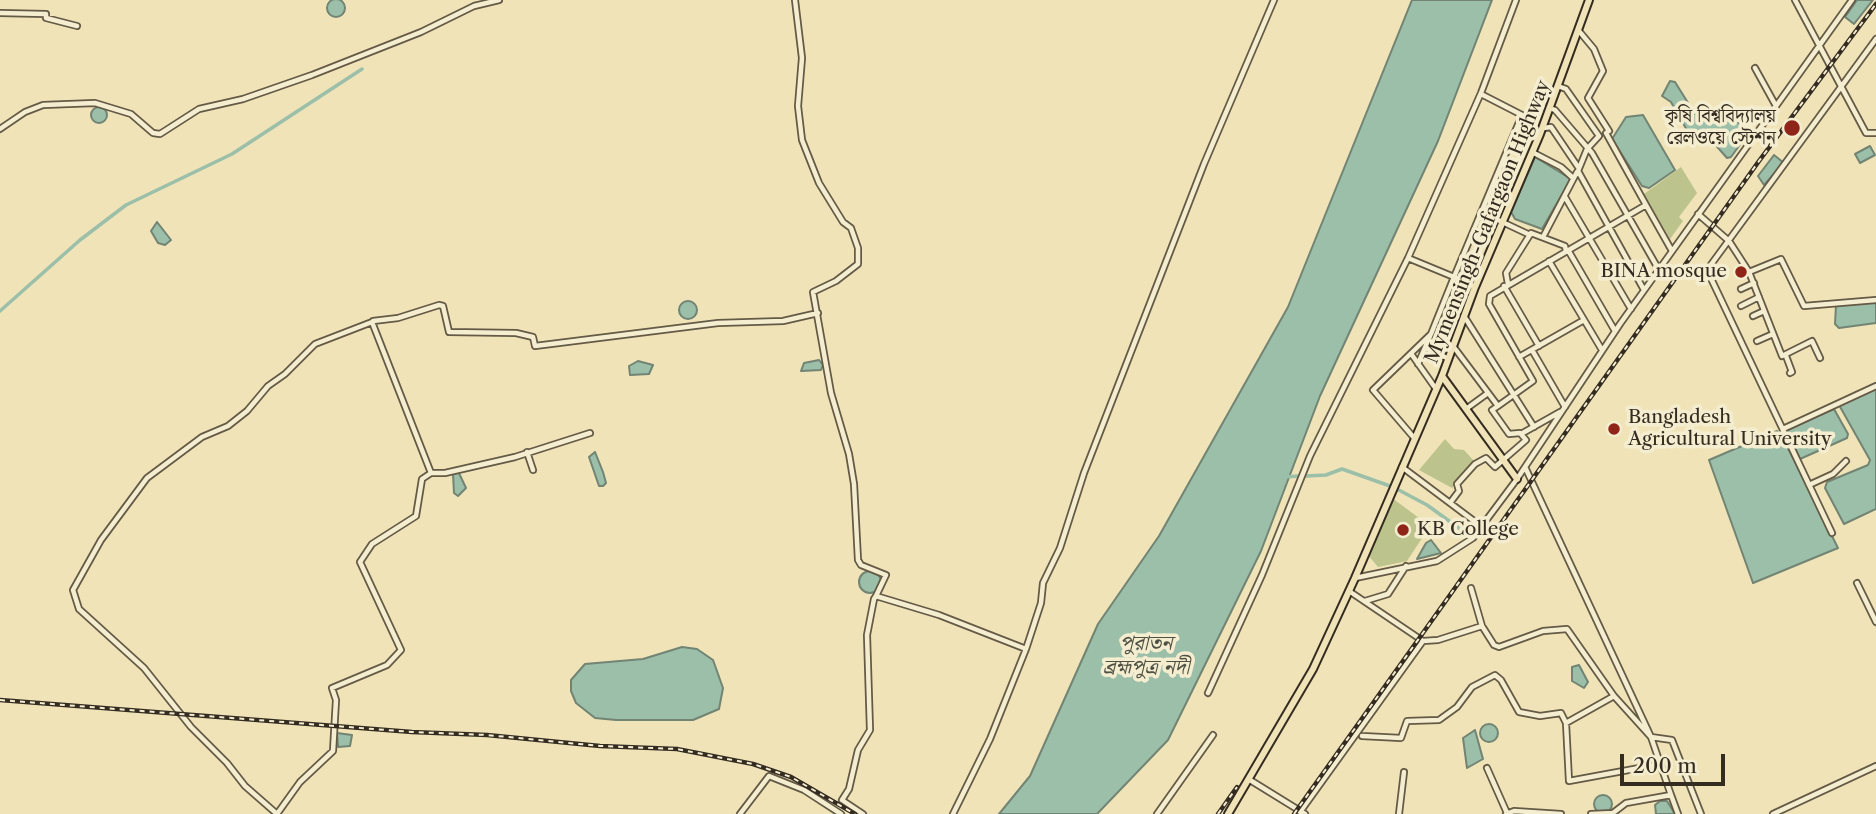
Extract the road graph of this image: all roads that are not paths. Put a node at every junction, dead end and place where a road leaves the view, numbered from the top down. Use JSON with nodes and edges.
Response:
{"nodes":[{"id":1,"x":499,"y":0,"type":"edge"},
{"id":2,"x":794,"y":0,"type":"edge"},
{"id":3,"x":1274,"y":0,"type":"edge"},
{"id":4,"x":1516,"y":0,"type":"edge"},
{"id":5,"x":1590,"y":0,"type":"edge"},
{"id":6,"x":1795,"y":0,"type":"edge"},
{"id":7,"x":1852,"y":0,"type":"edge"},
{"id":8,"x":0,"y":13,"type":"edge"},
{"id":9,"x":77,"y":26,"type":"dead end"},
{"id":10,"x":1579,"y":31,"type":"junction"},
{"id":11,"x":1876,"y":39,"type":"edge"},
{"id":12,"x":1819,"y":46,"type":"junction"},
{"id":13,"x":1755,"y":68,"type":"dead end"},
{"id":14,"x":1558,"y":86,"type":"junction"},
{"id":15,"x":1843,"y":87,"type":"junction"},
{"id":16,"x":1481,"y":93,"type":"junction"},
{"id":17,"x":1776,"y":106,"type":"junction"},
{"id":18,"x":1550,"y":108,"type":"junction"},
{"id":19,"x":1543,"y":128,"type":"junction"},
{"id":20,"x":0,"y":129,"type":"edge"},
{"id":21,"x":1606,"y":133,"type":"junction"},
{"id":22,"x":1876,"y":133,"type":"edge"},
{"id":23,"x":1599,"y":136,"type":"junction"},
{"id":24,"x":1587,"y":149,"type":"junction"},
{"id":25,"x":1532,"y":152,"type":"junction"},
{"id":26,"x":1578,"y":170,"type":"junction"},
{"id":27,"x":1574,"y":179,"type":"junction"},
{"id":28,"x":1565,"y":197,"type":"junction"},
{"id":29,"x":1646,"y":205,"type":"junction"},
{"id":30,"x":1481,"y":212,"type":"junction"},
{"id":31,"x":1698,"y":214,"type":"junction"},
{"id":32,"x":1629,"y":215,"type":"junction"},
{"id":33,"x":1504,"y":222,"type":"junction"},
{"id":34,"x":1608,"y":226,"type":"junction"},
{"id":35,"x":1530,"y":235,"type":"junction"},
{"id":36,"x":1543,"y":237,"type":"junction"},
{"id":37,"x":1589,"y":238,"type":"junction"},
{"id":38,"x":1730,"y":241,"type":"junction"},
{"id":39,"x":1567,"y":250,"type":"junction"},
{"id":40,"x":1672,"y":251,"type":"junction"},
{"id":41,"x":1408,"y":258,"type":"junction"},
{"id":42,"x":1549,"y":261,"type":"junction"},
{"id":43,"x":1658,"y":270,"type":"junction"},
{"id":44,"x":1749,"y":272,"type":"junction"},
{"id":45,"x":1454,"y":277,"type":"junction"},
{"id":46,"x":1754,"y":283,"type":"junction"},
{"id":47,"x":1506,"y":285,"type":"junction"},
{"id":48,"x":1743,"y":286,"type":"dead end"},
{"id":49,"x":1475,"y":287,"type":"junction"},
{"id":50,"x":1644,"y":290,"type":"junction"},
{"id":51,"x":1759,"y":297,"type":"junction"},
{"id":52,"x":1876,"y":300,"type":"edge"},
{"id":53,"x":1741,"y":306,"type":"dead end"},
{"id":54,"x":1631,"y":309,"type":"junction"},
{"id":55,"x":1764,"y":311,"type":"junction"},
{"id":56,"x":818,"y":313,"type":"junction"},
{"id":57,"x":1464,"y":316,"type":"junction"},
{"id":58,"x":1753,"y":316,"type":"dead end"},
{"id":59,"x":1584,"y":320,"type":"junction"},
{"id":60,"x":372,"y":321,"type":"junction"},
{"id":61,"x":1615,"y":331,"type":"junction"},
{"id":62,"x":1432,"y":334,"type":"junction"},
{"id":63,"x":1773,"y":334,"type":"junction"},
{"id":64,"x":1757,"y":341,"type":"dead end"},
{"id":65,"x":1452,"y":346,"type":"junction"},
{"id":66,"x":1539,"y":346,"type":"junction"},
{"id":67,"x":1426,"y":348,"type":"junction"},
{"id":68,"x":1532,"y":350,"type":"junction"},
{"id":69,"x":1602,"y":351,"type":"junction"},
{"id":70,"x":1412,"y":355,"type":"junction"},
{"id":71,"x":1786,"y":356,"type":"junction"},
{"id":72,"x":1519,"y":357,"type":"junction"},
{"id":73,"x":1447,"y":358,"type":"junction"},
{"id":74,"x":1820,"y":358,"type":"dead end"},
{"id":75,"x":1418,"y":364,"type":"junction"},
{"id":76,"x":1790,"y":373,"type":"dead end"},
{"id":77,"x":1442,"y":376,"type":"junction"},
{"id":78,"x":1876,"y":386,"type":"edge"},
{"id":79,"x":1436,"y":390,"type":"junction"},
{"id":80,"x":1488,"y":393,"type":"junction"},
{"id":81,"x":1514,"y":395,"type":"junction"},
{"id":82,"x":1498,"y":406,"type":"junction"},
{"id":83,"x":1466,"y":409,"type":"junction"},
{"id":84,"x":1564,"y":409,"type":"junction"},
{"id":85,"x":1534,"y":427,"type":"junction"},
{"id":86,"x":1783,"y":429,"type":"junction"},
{"id":87,"x":590,"y":433,"type":"dead end"},
{"id":88,"x":1521,"y":434,"type":"junction"},
{"id":89,"x":1415,"y":439,"type":"junction"},
{"id":90,"x":527,"y":452,"type":"junction"},
{"id":91,"x":1503,"y":460,"type":"junction"},
{"id":92,"x":1846,"y":461,"type":"dead end"},
{"id":93,"x":1402,"y":467,"type":"junction"},
{"id":94,"x":1525,"y":467,"type":"junction"},
{"id":95,"x":533,"y":470,"type":"dead end"},
{"id":96,"x":430,"y":473,"type":"junction"},
{"id":97,"x":1517,"y":479,"type":"junction"},
{"id":98,"x":1809,"y":485,"type":"junction"},
{"id":99,"x":1450,"y":503,"type":"junction"},
{"id":100,"x":1482,"y":527,"type":"junction"},
{"id":101,"x":1832,"y":533,"type":"dead end"},
{"id":102,"x":1407,"y":565,"type":"junction"},
{"id":103,"x":1355,"y":578,"type":"junction"},
{"id":104,"x":1857,"y":583,"type":"dead end"},
{"id":105,"x":1471,"y":588,"type":"dead end"},
{"id":106,"x":1349,"y":591,"type":"junction"},
{"id":107,"x":876,"y":596,"type":"junction"},
{"id":108,"x":1365,"y":601,"type":"junction"},
{"id":109,"x":1876,"y":622,"type":"edge"},
{"id":110,"x":1482,"y":626,"type":"junction"},
{"id":111,"x":1423,"y":641,"type":"junction"},
{"id":112,"x":1026,"y":649,"type":"junction"},
{"id":113,"x":1208,"y":693,"type":"dead end"},
{"id":114,"x":1614,"y":696,"type":"junction"},
{"id":115,"x":1566,"y":723,"type":"junction"},
{"id":116,"x":1213,"y":735,"type":"dead end"},
{"id":117,"x":1362,"y":736,"type":"dead end"},
{"id":118,"x":1651,"y":737,"type":"junction"},
{"id":119,"x":1661,"y":764,"type":"junction"},
{"id":120,"x":1876,"y":766,"type":"edge"},
{"id":121,"x":1488,"y":768,"type":"dead end"},
{"id":122,"x":1404,"y":772,"type":"dead end"},
{"id":123,"x":1250,"y":780,"type":"junction"},
{"id":124,"x":1671,"y":795,"type":"junction"},
{"id":125,"x":1303,"y":813,"type":"edge"},
{"id":126,"x":277,"y":814,"type":"edge"},
{"id":127,"x":740,"y":814,"type":"edge"},
{"id":128,"x":841,"y":814,"type":"edge"},
{"id":129,"x":863,"y":814,"type":"edge"},
{"id":130,"x":953,"y":814,"type":"edge"},
{"id":131,"x":1157,"y":814,"type":"edge"},
{"id":132,"x":1228,"y":814,"type":"edge"},
{"id":133,"x":1399,"y":814,"type":"edge"},
{"id":134,"x":1506,"y":814,"type":"edge"},
{"id":135,"x":1561,"y":814,"type":"edge"},
{"id":136,"x":1591,"y":814,"type":"edge"},
{"id":137,"x":1678,"y":814,"type":"edge"},
{"id":138,"x":1701,"y":814,"type":"edge"},
{"id":139,"x":1773,"y":814,"type":"edge"}],
"edges":[{"from":1,"to":20,"type":"street"},
{"from":2,"to":56,"type":"street"},
{"from":3,"to":112,"type":"street"},
{"from":4,"to":16,"type":"street"},
{"from":5,"to":10,"type":"main road","name":"Mymensingh-Gafargaon Highway"},
{"from":6,"to":12,"type":"street"},
{"from":7,"to":12,"type":"street"},
{"from":8,"to":9,"type":"street"},
{"from":10,"to":14,"type":"main road","name":"Mymensingh-Gafargaon Highway"},
{"from":10,"to":21,"type":"street"},
{"from":11,"to":15,"type":"street"},
{"from":12,"to":15,"type":"street"},
{"from":12,"to":17,"type":"street"},
{"from":13,"to":17,"type":"street"},
{"from":14,"to":18,"type":"main road","name":"Mymensingh-Gafargaon Highway"},
{"from":14,"to":23,"type":"street"},
{"from":15,"to":22,"type":"street"},
{"from":15,"to":38,"type":"street"},
{"from":16,"to":30,"type":"street"},
{"from":16,"to":41,"type":"street"},
{"from":17,"to":31,"type":"street"},
{"from":18,"to":19,"type":"main road","name":"Mymensingh-Gafargaon Highway"},
{"from":18,"to":24,"type":"street"},
{"from":19,"to":25,"type":"main road","name":"Mymensingh-Gafargaon Highway"},
{"from":19,"to":26,"type":"street"},
{"from":21,"to":23,"type":"street"},
{"from":21,"to":29,"type":"street"},
{"from":23,"to":24,"type":"street"},
{"from":24,"to":26,"type":"street"},
{"from":24,"to":32,"type":"street"},
{"from":25,"to":27,"type":"street"},
{"from":25,"to":33,"type":"main road","name":"Mymensingh-Gafargaon Highway"},
{"from":26,"to":27,"type":"street"},
{"from":26,"to":34,"type":"street"},
{"from":27,"to":28,"type":"street"},
{"from":28,"to":36,"type":"street"},
{"from":28,"to":37,"type":"street"},
{"from":29,"to":32,"type":"street"},
{"from":29,"to":40,"type":"street"},
{"from":30,"to":33,"type":"street"},
{"from":30,"to":45,"type":"street"},
{"from":31,"to":38,"type":"street"},
{"from":31,"to":40,"type":"street"},
{"from":32,"to":34,"type":"street"},
{"from":32,"to":43,"type":"street"},
{"from":33,"to":35,"type":"street"},
{"from":33,"to":49,"type":"main road","name":"Mymensingh-Gafargaon Highway"},
{"from":34,"to":37,"type":"street"},
{"from":34,"to":50,"type":"street"},
{"from":35,"to":36,"type":"street"},
{"from":35,"to":47,"type":"street"},
{"from":36,"to":39,"type":"street"},
{"from":37,"to":39,"type":"street"},
{"from":37,"to":54,"type":"street"},
{"from":38,"to":44,"type":"street"},
{"from":38,"to":86,"type":"street"},
{"from":39,"to":42,"type":"street"},
{"from":39,"to":61,"type":"street"},
{"from":40,"to":43,"type":"street"},
{"from":41,"to":45,"type":"street"},
{"from":41,"to":113,"type":"street"},
{"from":42,"to":47,"type":"street"},
{"from":42,"to":59,"type":"street"},
{"from":43,"to":50,"type":"street"},
{"from":44,"to":46,"type":"street"},
{"from":44,"to":52,"type":"street"},
{"from":45,"to":49,"type":"street"},
{"from":45,"to":62,"type":"street"},
{"from":46,"to":48,"type":"street"},
{"from":46,"to":51,"type":"street"},
{"from":47,"to":66,"type":"street"},
{"from":47,"to":72,"type":"street"},
{"from":49,"to":57,"type":"main road","name":"Mymensingh-Gafargaon Highway"},
{"from":50,"to":54,"type":"street"},
{"from":51,"to":53,"type":"street"},
{"from":51,"to":55,"type":"street"},
{"from":54,"to":61,"type":"street"},
{"from":55,"to":58,"type":"street"},
{"from":55,"to":63,"type":"street"},
{"from":56,"to":60,"type":"street"},
{"from":56,"to":107,"type":"street"},
{"from":57,"to":65,"type":"main road","name":"Mymensingh-Gafargaon Highway"},
{"from":57,"to":81,"type":"street"},
{"from":59,"to":66,"type":"street"},
{"from":59,"to":69,"type":"street"},
{"from":60,"to":96,"type":"street"},
{"from":60,"to":126,"type":"street"},
{"from":61,"to":69,"type":"street"},
{"from":62,"to":67,"type":"street"},
{"from":62,"to":70,"type":"street"},
{"from":63,"to":64,"type":"street"},
{"from":63,"to":71,"type":"street"},
{"from":65,"to":73,"type":"main road","name":"Mymensingh-Gafargaon Highway"},
{"from":65,"to":80,"type":"street"},
{"from":66,"to":68,"type":"street"},
{"from":67,"to":73,"type":"street"},
{"from":67,"to":75,"type":"street"},
{"from":68,"to":72,"type":"street"},
{"from":68,"to":84,"type":"street"},
{"from":69,"to":84,"type":"street"},
{"from":70,"to":75,"type":"street"},
{"from":70,"to":89,"type":"street"},
{"from":71,"to":74,"type":"street"},
{"from":71,"to":76,"type":"street"},
{"from":72,"to":81,"type":"street"},
{"from":73,"to":77,"type":"main road","name":"Mymensingh-Gafargaon Highway"},
{"from":75,"to":79,"type":"street"},
{"from":77,"to":79,"type":"main road"},
{"from":77,"to":83,"type":"main road","name":"Mymensingh-Gafargaon Highway"},
{"from":78,"to":86,"type":"street"},
{"from":79,"to":89,"type":"main road"},
{"from":80,"to":82,"type":"street"},
{"from":80,"to":83,"type":"street"},
{"from":81,"to":82,"type":"street"},
{"from":81,"to":85,"type":"street"},
{"from":82,"to":88,"type":"street"},
{"from":83,"to":91,"type":"main road","name":"Mymensingh-Gafargaon Highway"},
{"from":84,"to":85,"type":"street"},
{"from":84,"to":94,"type":"street"},
{"from":85,"to":88,"type":"street"},
{"from":86,"to":98,"type":"street"},
{"from":87,"to":90,"type":"street"},
{"from":88,"to":91,"type":"street"},
{"from":89,"to":93,"type":"main road"},
{"from":90,"to":95,"type":"street"},
{"from":90,"to":96,"type":"street"},
{"from":91,"to":97,"type":"main road","name":"Mymensingh-Gafargaon Highway"},
{"from":91,"to":99,"type":"street"},
{"from":92,"to":98,"type":"street"},
{"from":93,"to":99,"type":"street"},
{"from":93,"to":103,"type":"main road"},
{"from":94,"to":97,"type":"street"},
{"from":94,"to":118,"type":"street"},
{"from":96,"to":126,"type":"street"},
{"from":97,"to":100,"type":"street"},
{"from":98,"to":101,"type":"street"},
{"from":99,"to":100,"type":"street"},
{"from":100,"to":102,"type":"street"},
{"from":102,"to":103,"type":"street"},
{"from":102,"to":108,"type":"street"},
{"from":103,"to":106,"type":"main road"},
{"from":104,"to":109,"type":"street"},
{"from":105,"to":110,"type":"street"},
{"from":106,"to":108,"type":"street"},
{"from":106,"to":123,"type":"main road"},
{"from":107,"to":112,"type":"street"},
{"from":107,"to":129,"type":"street"},
{"from":108,"to":111,"type":"street"},
{"from":110,"to":111,"type":"street"},
{"from":110,"to":114,"type":"street"},
{"from":111,"to":125,"type":"street"},
{"from":112,"to":130,"type":"street"},
{"from":114,"to":115,"type":"street"},
{"from":114,"to":118,"type":"street"},
{"from":115,"to":117,"type":"street"},
{"from":115,"to":119,"type":"street"},
{"from":116,"to":131,"type":"street"},
{"from":118,"to":119,"type":"street"},
{"from":118,"to":138,"type":"street"},
{"from":119,"to":124,"type":"street"},
{"from":120,"to":139,"type":"street"},
{"from":121,"to":134,"type":"street"},
{"from":122,"to":133,"type":"street"},
{"from":123,"to":125,"type":"street"},
{"from":123,"to":132,"type":"main road"},
{"from":124,"to":136,"type":"street"},
{"from":124,"to":137,"type":"street"},
{"from":127,"to":128,"type":"street"},
{"from":134,"to":135,"type":"street"}]}
